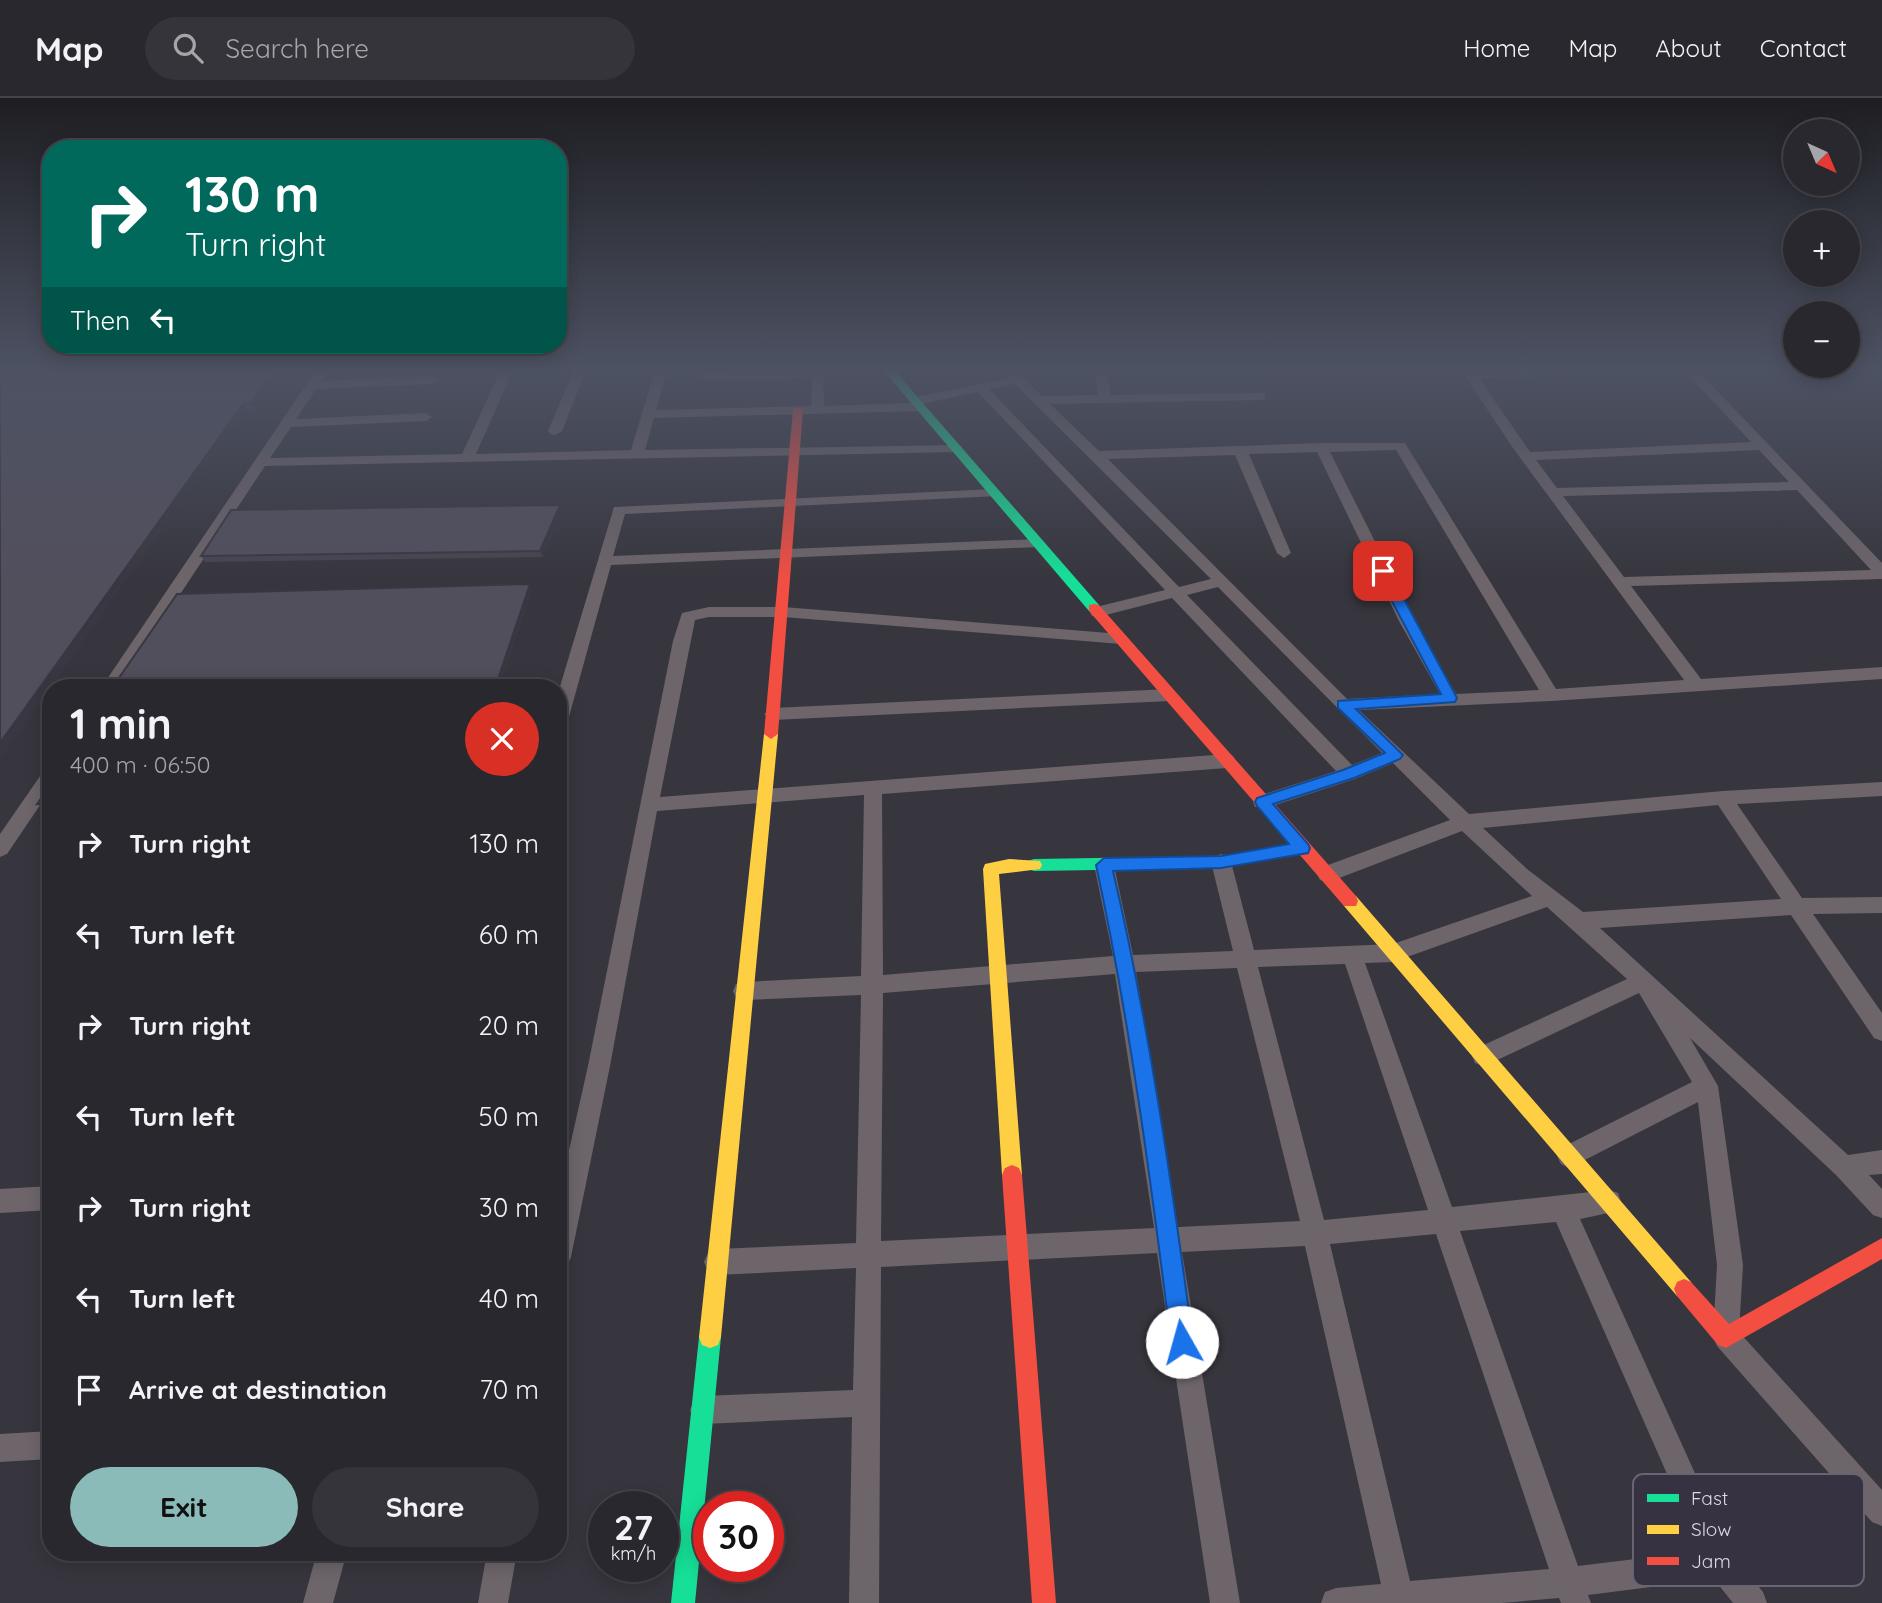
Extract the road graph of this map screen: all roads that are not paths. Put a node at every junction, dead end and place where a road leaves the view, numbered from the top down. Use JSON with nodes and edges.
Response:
{"nodes":[{"id":1,"x":275,"y":440,"type":"edge"},
{"id":2,"x":475,"y":440,"type":"edge"},
{"id":3,"x":641,"y":440,"type":"edge"},
{"id":4,"x":797,"y":440,"type":"edge"},
{"id":5,"x":948,"y":440,"type":"edge"},
{"id":6,"x":1029,"y":440,"type":"edge"},
{"id":7,"x":1080,"y":440,"type":"edge"},
{"id":8,"x":1516,"y":440,"type":"edge"},
{"id":9,"x":1757,"y":440,"type":"edge"},
{"id":10,"x":1763,"y":446,"type":"junction"},
{"id":11,"x":1321,"y":447,"type":"junction"},
{"id":12,"x":955,"y":448,"type":"junction"},
{"id":13,"x":1240,"y":450,"type":"junction"},
{"id":14,"x":796,"y":451,"type":"junction"},
{"id":15,"x":637,"y":454,"type":"junction"},
{"id":16,"x":1095,"y":455,"type":"junction"},
{"id":17,"x":1527,"y":456,"type":"junction"},
{"id":18,"x":467,"y":458,"type":"junction"},
{"id":19,"x":260,"y":462,"type":"junction"},
{"id":20,"x":1803,"y":486,"type":"junction"},
{"id":21,"x":1553,"y":492,"type":"junction"},
{"id":22,"x":995,"y":493,"type":"junction"},
{"id":23,"x":789,"y":502,"type":"junction"},
{"id":24,"x":1038,"y":543,"type":"junction"},
{"id":25,"x":1284,"y":553,"type":"dead end"},
{"id":26,"x":786,"y":554,"type":"junction"},
{"id":27,"x":606,"y":561,"type":"junction"},
{"id":28,"x":1882,"y":573,"type":"edge"},
{"id":29,"x":1222,"y":581,"type":"junction"},
{"id":30,"x":1619,"y":582,"type":"junction"},
{"id":31,"x":1174,"y":593,"type":"junction"},
{"id":32,"x":783,"y":612,"type":"junction"},
{"id":33,"x":1098,"y":612,"type":"junction"},
{"id":34,"x":1121,"y":639,"type":"junction"},
{"id":35,"x":1882,"y":673,"type":"edge"},
{"id":36,"x":115,"y":679,"type":"edge"},
{"id":37,"x":1697,"y":686,"type":"junction"},
{"id":38,"x":567,"y":693,"type":"edge"},
{"id":39,"x":1170,"y":695,"type":"junction"},
{"id":40,"x":1551,"y":695,"type":"junction"},
{"id":41,"x":1450,"y":698,"type":"junction"},
{"id":42,"x":1343,"y":705,"type":"junction"},
{"id":43,"x":774,"y":714,"type":"junction"},
{"id":44,"x":1395,"y":755,"type":"junction"},
{"id":45,"x":1227,"y":761,"type":"junction"},
{"id":46,"x":1349,"y":774,"type":"junction"},
{"id":47,"x":42,"y":787,"type":"edge"},
{"id":48,"x":873,"y":789,"type":"junction"},
{"id":49,"x":1882,"y":789,"type":"edge"},
{"id":50,"x":765,"y":797,"type":"junction"},
{"id":51,"x":1723,"y":798,"type":"junction"},
{"id":52,"x":1262,"y":802,"type":"junction"},
{"id":53,"x":648,"y":805,"type":"junction"},
{"id":54,"x":1465,"y":822,"type":"junction"},
{"id":55,"x":1302,"y":848,"type":"junction"},
{"id":56,"x":0,"y":849,"type":"edge"},
{"id":57,"x":1221,"y":862,"type":"junction"},
{"id":58,"x":1104,"y":865,"type":"junction"},
{"id":59,"x":1327,"y":874,"type":"junction"},
{"id":60,"x":1549,"y":898,"type":"junction"},
{"id":61,"x":1882,"y":905,"type":"edge"},
{"id":62,"x":1797,"y":906,"type":"junction"},
{"id":63,"x":1579,"y":921,"type":"junction"},
{"id":64,"x":1393,"y":953,"type":"junction"},
{"id":65,"x":1352,"y":955,"type":"junction"},
{"id":66,"x":1246,"y":959,"type":"junction"},
{"id":67,"x":1122,"y":964,"type":"junction"},
{"id":68,"x":997,"y":974,"type":"junction"},
{"id":69,"x":1643,"y":981,"type":"junction"},
{"id":70,"x":873,"y":985,"type":"junction"},
{"id":71,"x":744,"y":991,"type":"junction"},
{"id":72,"x":1882,"y":1031,"type":"edge"},
{"id":73,"x":1483,"y":1056,"type":"junction"},
{"id":74,"x":1707,"y":1086,"type":"junction"},
{"id":75,"x":1569,"y":1156,"type":"junction"},
{"id":76,"x":1882,"y":1162,"type":"edge"},
{"id":77,"x":1844,"y":1167,"type":"junction"},
{"id":78,"x":42,"y":1199,"type":"edge"},
{"id":79,"x":0,"y":1201,"type":"edge"},
{"id":80,"x":1609,"y":1202,"type":"junction"},
{"id":81,"x":1882,"y":1206,"type":"edge"},
{"id":82,"x":1563,"y":1209,"type":"junction"},
{"id":83,"x":567,"y":1215,"type":"edge"},
{"id":84,"x":1445,"y":1221,"type":"junction"},
{"id":85,"x":1315,"y":1233,"type":"junction"},
{"id":86,"x":1169,"y":1240,"type":"junction"},
{"id":87,"x":1018,"y":1248,"type":"junction"},
{"id":88,"x":1882,"y":1248,"type":"edge"},
{"id":89,"x":870,"y":1255,"type":"junction"},
{"id":90,"x":718,"y":1262,"type":"junction"},
{"id":91,"x":1726,"y":1337,"type":"junction"},
{"id":92,"x":865,"y":1403,"type":"junction"},
{"id":93,"x":704,"y":1410,"type":"junction"},
{"id":94,"x":42,"y":1446,"type":"edge"},
{"id":95,"x":0,"y":1448,"type":"edge"},
{"id":96,"x":1681,"y":1474,"type":"edge"},
{"id":97,"x":1848,"y":1474,"type":"edge"},
{"id":98,"x":1864,"y":1492,"type":"edge"},
{"id":99,"x":1882,"y":1512,"type":"edge"},
{"id":100,"x":330,"y":1561,"type":"edge"},
{"id":101,"x":500,"y":1561,"type":"edge"},
{"id":102,"x":1633,"y":1580,"type":"edge"},
{"id":103,"x":1739,"y":1586,"type":"edge"},
{"id":104,"x":1572,"y":1592,"type":"edge"},
{"id":105,"x":1400,"y":1600,"type":"edge"},
{"id":106,"x":318,"y":1603,"type":"edge"},
{"id":107,"x":493,"y":1603,"type":"edge"},
{"id":108,"x":683,"y":1603,"type":"edge"},
{"id":109,"x":863,"y":1603,"type":"edge"},
{"id":110,"x":1044,"y":1603,"type":"edge"},
{"id":111,"x":1225,"y":1603,"type":"edge"},
{"id":112,"x":1336,"y":1603,"type":"edge"},
{"id":113,"x":1752,"y":1603,"type":"edge"}],
"edges":[{"from":1,"to":19,"type":"street"},
{"from":2,"to":18,"type":"street"},
{"from":3,"to":15,"type":"street"},
{"from":4,"to":14,"type":"street"},
{"from":5,"to":12,"type":"street"},
{"from":6,"to":31,"type":"street"},
{"from":7,"to":16,"type":"street"},
{"from":8,"to":17,"type":"street"},
{"from":9,"to":10,"type":"street"},
{"from":10,"to":17,"type":"street"},
{"from":10,"to":20,"type":"street"},
{"from":11,"to":13,"type":"street"},
{"from":11,"to":40,"type":"street"},
{"from":11,"to":41,"type":"street"},
{"from":12,"to":14,"type":"street"},
{"from":12,"to":22,"type":"street"},
{"from":13,"to":16,"type":"street"},
{"from":13,"to":25,"type":"street"},
{"from":14,"to":15,"type":"street"},
{"from":14,"to":23,"type":"street"},
{"from":15,"to":18,"type":"street"},
{"from":16,"to":29,"type":"street"},
{"from":17,"to":21,"type":"street"},
{"from":18,"to":19,"type":"street"},
{"from":19,"to":36,"type":"street"},
{"from":20,"to":21,"type":"street"},
{"from":20,"to":28,"type":"street"},
{"from":21,"to":30,"type":"street"},
{"from":22,"to":23,"type":"street"},
{"from":22,"to":24,"type":"street"},
{"from":23,"to":26,"type":"street"},
{"from":23,"to":27,"type":"street"},
{"from":24,"to":26,"type":"street"},
{"from":24,"to":33,"type":"street"},
{"from":26,"to":27,"type":"street"},
{"from":26,"to":32,"type":"street"},
{"from":27,"to":38,"type":"street"},
{"from":28,"to":30,"type":"street"},
{"from":29,"to":31,"type":"street"},
{"from":29,"to":42,"type":"street"},
{"from":30,"to":37,"type":"street"},
{"from":31,"to":33,"type":"street"},
{"from":31,"to":46,"type":"street"},
{"from":32,"to":34,"type":"street"},
{"from":32,"to":43,"type":"street"},
{"from":32,"to":53,"type":"street"},
{"from":33,"to":34,"type":"street"},
{"from":34,"to":39,"type":"street"},
{"from":35,"to":37,"type":"street"},
{"from":37,"to":40,"type":"street"},
{"from":39,"to":43,"type":"street"},
{"from":39,"to":45,"type":"street"},
{"from":40,"to":41,"type":"street"},
{"from":41,"to":42,"type":"street"},
{"from":42,"to":44,"type":"street"},
{"from":43,"to":50,"type":"street"},
{"from":44,"to":46,"type":"street"},
{"from":44,"to":54,"type":"street"},
{"from":45,"to":48,"type":"street"},
{"from":45,"to":52,"type":"street"},
{"from":46,"to":52,"type":"street"},
{"from":47,"to":56,"type":"street"},
{"from":48,"to":50,"type":"street"},
{"from":48,"to":70,"type":"street"},
{"from":49,"to":51,"type":"street"},
{"from":50,"to":53,"type":"street"},
{"from":50,"to":71,"type":"street"},
{"from":51,"to":54,"type":"street"},
{"from":51,"to":62,"type":"street"},
{"from":52,"to":55,"type":"street"},
{"from":53,"to":83,"type":"street"},
{"from":54,"to":59,"type":"street"},
{"from":54,"to":60,"type":"street"},
{"from":55,"to":57,"type":"street"},
{"from":55,"to":59,"type":"street"},
{"from":57,"to":58,"type":"street"},
{"from":57,"to":66,"type":"street"},
{"from":58,"to":67,"type":"street"},
{"from":58,"to":68,"type":"street"},
{"from":59,"to":64,"type":"street"},
{"from":60,"to":63,"type":"street"},
{"from":60,"to":64,"type":"street"},
{"from":61,"to":62,"type":"street"},
{"from":62,"to":63,"type":"street"},
{"from":62,"to":72,"type":"street"},
{"from":63,"to":69,"type":"street"},
{"from":64,"to":65,"type":"street"},
{"from":64,"to":73,"type":"street"},
{"from":65,"to":66,"type":"street"},
{"from":65,"to":84,"type":"street"},
{"from":66,"to":67,"type":"street"},
{"from":66,"to":85,"type":"street"},
{"from":67,"to":68,"type":"street"},
{"from":67,"to":86,"type":"street"},
{"from":68,"to":70,"type":"street"},
{"from":68,"to":87,"type":"street"},
{"from":69,"to":73,"type":"street"},
{"from":69,"to":74,"type":"street"},
{"from":69,"to":77,"type":"street"},
{"from":70,"to":71,"type":"street"},
{"from":70,"to":89,"type":"street"},
{"from":71,"to":90,"type":"street"},
{"from":73,"to":75,"type":"street"},
{"from":74,"to":75,"type":"street"},
{"from":74,"to":91,"type":"street"},
{"from":75,"to":80,"type":"street"},
{"from":76,"to":77,"type":"street"},
{"from":77,"to":81,"type":"street"},
{"from":78,"to":79,"type":"street"},
{"from":80,"to":82,"type":"street"},
{"from":80,"to":91,"type":"street"},
{"from":82,"to":84,"type":"street"},
{"from":82,"to":96,"type":"street"},
{"from":84,"to":85,"type":"street"},
{"from":84,"to":104,"type":"street"},
{"from":85,"to":86,"type":"street"},
{"from":85,"to":105,"type":"street"},
{"from":86,"to":87,"type":"street"},
{"from":86,"to":111,"type":"street"},
{"from":87,"to":89,"type":"street"},
{"from":87,"to":110,"type":"street"},
{"from":88,"to":91,"type":"street"},
{"from":89,"to":90,"type":"street"},
{"from":89,"to":92,"type":"street"},
{"from":90,"to":93,"type":"street"},
{"from":91,"to":97,"type":"street"},
{"from":92,"to":93,"type":"street"},
{"from":92,"to":109,"type":"street"},
{"from":93,"to":108,"type":"street"},
{"from":94,"to":95,"type":"street"},
{"from":98,"to":99,"type":"street"},
{"from":100,"to":106,"type":"street"},
{"from":101,"to":107,"type":"street"},
{"from":102,"to":104,"type":"street"},
{"from":103,"to":113,"type":"street"},
{"from":104,"to":105,"type":"street"},
{"from":105,"to":112,"type":"street"}]}
